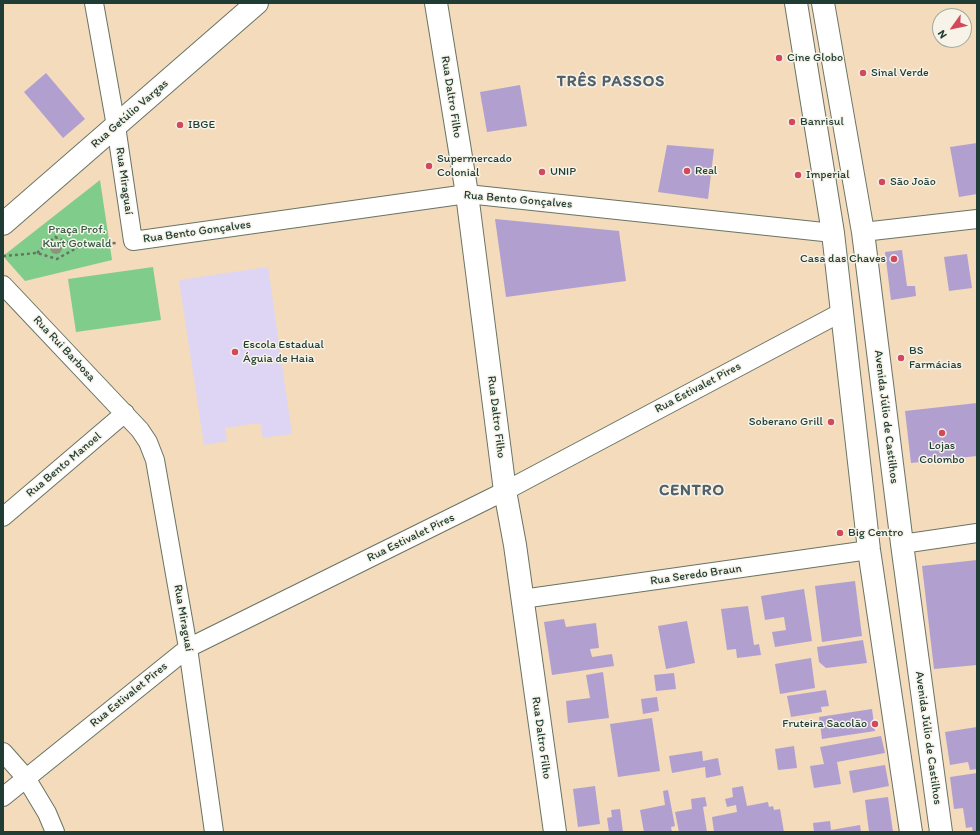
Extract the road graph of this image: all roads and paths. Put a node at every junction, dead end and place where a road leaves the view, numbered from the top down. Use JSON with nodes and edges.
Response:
{"nodes":[{"id":1,"x":94,"y":3,"type":"edge"},
{"id":2,"x":257,"y":3,"type":"edge"},
{"id":3,"x":436,"y":3,"type":"edge"},
{"id":4,"x":796,"y":3,"type":"edge"},
{"id":5,"x":823,"y":3,"type":"edge"},
{"id":6,"x":116,"y":126,"type":"junction"},
{"id":7,"x":467,"y":194,"type":"junction"},
{"id":8,"x":977,"y":219,"type":"edge"},
{"id":9,"x":3,"y":224,"type":"edge"},
{"id":10,"x":863,"y":232,"type":"junction"},
{"id":11,"x":833,"y":233,"type":"junction"},
{"id":12,"x":133,"y":241,"type":"junction"},
{"id":13,"x":78,"y":248,"type":"junction"},
{"id":14,"x":38,"y":253,"type":"junction"},
{"id":15,"x":3,"y":256,"type":"edge"},
{"id":16,"x":3,"y":285,"type":"edge"},
{"id":17,"x":842,"y":312,"type":"junction"},
{"id":18,"x":125,"y":413,"type":"junction"},
{"id":19,"x":505,"y":491,"type":"junction"},
{"id":20,"x":3,"y":517,"type":"edge"},
{"id":21,"x":977,"y":533,"type":"edge"},
{"id":22,"x":902,"y":544,"type":"junction"},
{"id":23,"x":869,"y":550,"type":"junction"},
{"id":24,"x":522,"y":599,"type":"junction"},
{"id":25,"x":188,"y":648,"type":"junction"},
{"id":26,"x":3,"y":752,"type":"edge"},
{"id":27,"x":26,"y":778,"type":"junction"},
{"id":28,"x":3,"y":797,"type":"edge"},
{"id":29,"x":55,"y":832,"type":"edge"},
{"id":30,"x":214,"y":832,"type":"edge"},
{"id":31,"x":554,"y":832,"type":"edge"},
{"id":32,"x":911,"y":832,"type":"edge"},
{"id":33,"x":941,"y":832,"type":"edge"}],
"edges":[{"from":1,"to":6,"type":"street","name":"Rua Miraguaí"},
{"from":2,"to":6,"type":"main road","name":"Rua Getúlio Vargas"},
{"from":3,"to":7,"type":"main road","name":"Rua Daltro Filho"},
{"from":4,"to":11,"type":"main road"},
{"from":5,"to":10,"type":"main road","name":"Avenida Júlio de Castilhos"},
{"from":6,"to":9,"type":"main road","name":"Rua Getúlio Vargas"},
{"from":6,"to":12,"type":"street","name":"Rua Miraguaí"},
{"from":7,"to":11,"type":"street","name":"Rua Bento Gonçalves"},
{"from":7,"to":12,"type":"street","name":"Rua Bento Gonçalves"},
{"from":7,"to":19,"type":"main road","name":"Rua Daltro Filho"},
{"from":8,"to":10,"type":"street"},
{"from":10,"to":11,"type":"main road"},
{"from":10,"to":22,"type":"main road","name":"Avenida Júlio de Castilhos"},
{"from":11,"to":17,"type":"main road"},
{"from":12,"to":13,"type":"path"},
{"from":13,"to":14,"type":"path"},
{"from":13,"to":14,"type":"path"},
{"from":14,"to":15,"type":"path"},
{"from":16,"to":18,"type":"street","name":"Rua Rui Barbosa"},
{"from":17,"to":19,"type":"street","name":"Rua Estivalet Pires"},
{"from":17,"to":23,"type":"main road"},
{"from":18,"to":20,"type":"street","name":"Rua Bento Manoel"},
{"from":18,"to":25,"type":"street","name":"Rua Miraguaí"},
{"from":19,"to":24,"type":"main road","name":"Rua Daltro Filho"},
{"from":19,"to":25,"type":"street","name":"Rua Estivalet Pires"},
{"from":21,"to":22,"type":"street"},
{"from":22,"to":23,"type":"main road"},
{"from":22,"to":33,"type":"main road","name":"Avenida Júlio de Castilhos"},
{"from":23,"to":24,"type":"street","name":"Rua Seredo Braun"},
{"from":23,"to":32,"type":"main road"},
{"from":24,"to":31,"type":"main road","name":"Rua Daltro Filho"},
{"from":25,"to":27,"type":"street","name":"Rua Estivalet Pires"},
{"from":25,"to":30,"type":"street","name":"Rua Miraguaí"},
{"from":26,"to":27,"type":"street"},
{"from":27,"to":28,"type":"street","name":"Rua Estivalet Pires"},
{"from":27,"to":29,"type":"street"}]}
